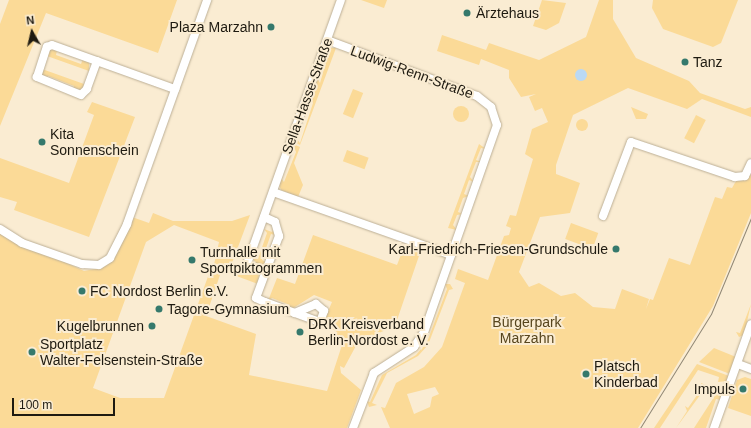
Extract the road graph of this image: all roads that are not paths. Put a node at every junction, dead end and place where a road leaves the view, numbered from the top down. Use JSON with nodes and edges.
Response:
{"nodes":[{"id":1,"x":207,"y":0,"type":"edge"},
{"id":2,"x":341,"y":0,"type":"edge"},
{"id":3,"x":327,"y":40,"type":"junction"},
{"id":4,"x":97,"y":61,"type":"junction"},
{"id":5,"x":175,"y":89,"type":"junction"},
{"id":6,"x":751,"y":164,"type":"edge"},
{"id":7,"x":273,"y":192,"type":"junction"},
{"id":8,"x":603,"y":216,"type":"dead end"},
{"id":9,"x":264,"y":217,"type":"junction"},
{"id":10,"x":0,"y":229,"type":"edge"},
{"id":11,"x":451,"y":255,"type":"junction"},
{"id":12,"x":266,"y":270,"type":"junction"},
{"id":13,"x":295,"y":313,"type":"dead end"},
{"id":14,"x":751,"y":324,"type":"edge"},
{"id":15,"x":738,"y":364,"type":"junction"},
{"id":16,"x":751,"y":369,"type":"edge"},
{"id":17,"x":353,"y":428,"type":"edge"},
{"id":18,"x":714,"y":428,"type":"edge"}],
"edges":[{"from":1,"to":5,"type":"street"},
{"from":2,"to":3,"type":"street","name":"Sella-Hasse-Straße"},
{"from":3,"to":7,"type":"street","name":"Sella-Hasse-Straße"},
{"from":3,"to":11,"type":"street","name":"Ludwig-Renn-Straße"},
{"from":4,"to":4,"type":"street"},
{"from":4,"to":5,"type":"street"},
{"from":5,"to":10,"type":"street"},
{"from":6,"to":8,"type":"street"},
{"from":7,"to":9,"type":"street","name":"Sella-Hasse-Straße"},
{"from":7,"to":11,"type":"street"},
{"from":9,"to":12,"type":"street"},
{"from":9,"to":12,"type":"street","name":"Sella-Hasse-Straße"},
{"from":11,"to":17,"type":"street","name":"Ludwig-Renn-Straße"},
{"from":12,"to":13,"type":"street"},
{"from":14,"to":15,"type":"street"},
{"from":15,"to":16,"type":"street"},
{"from":15,"to":18,"type":"street"}]}
